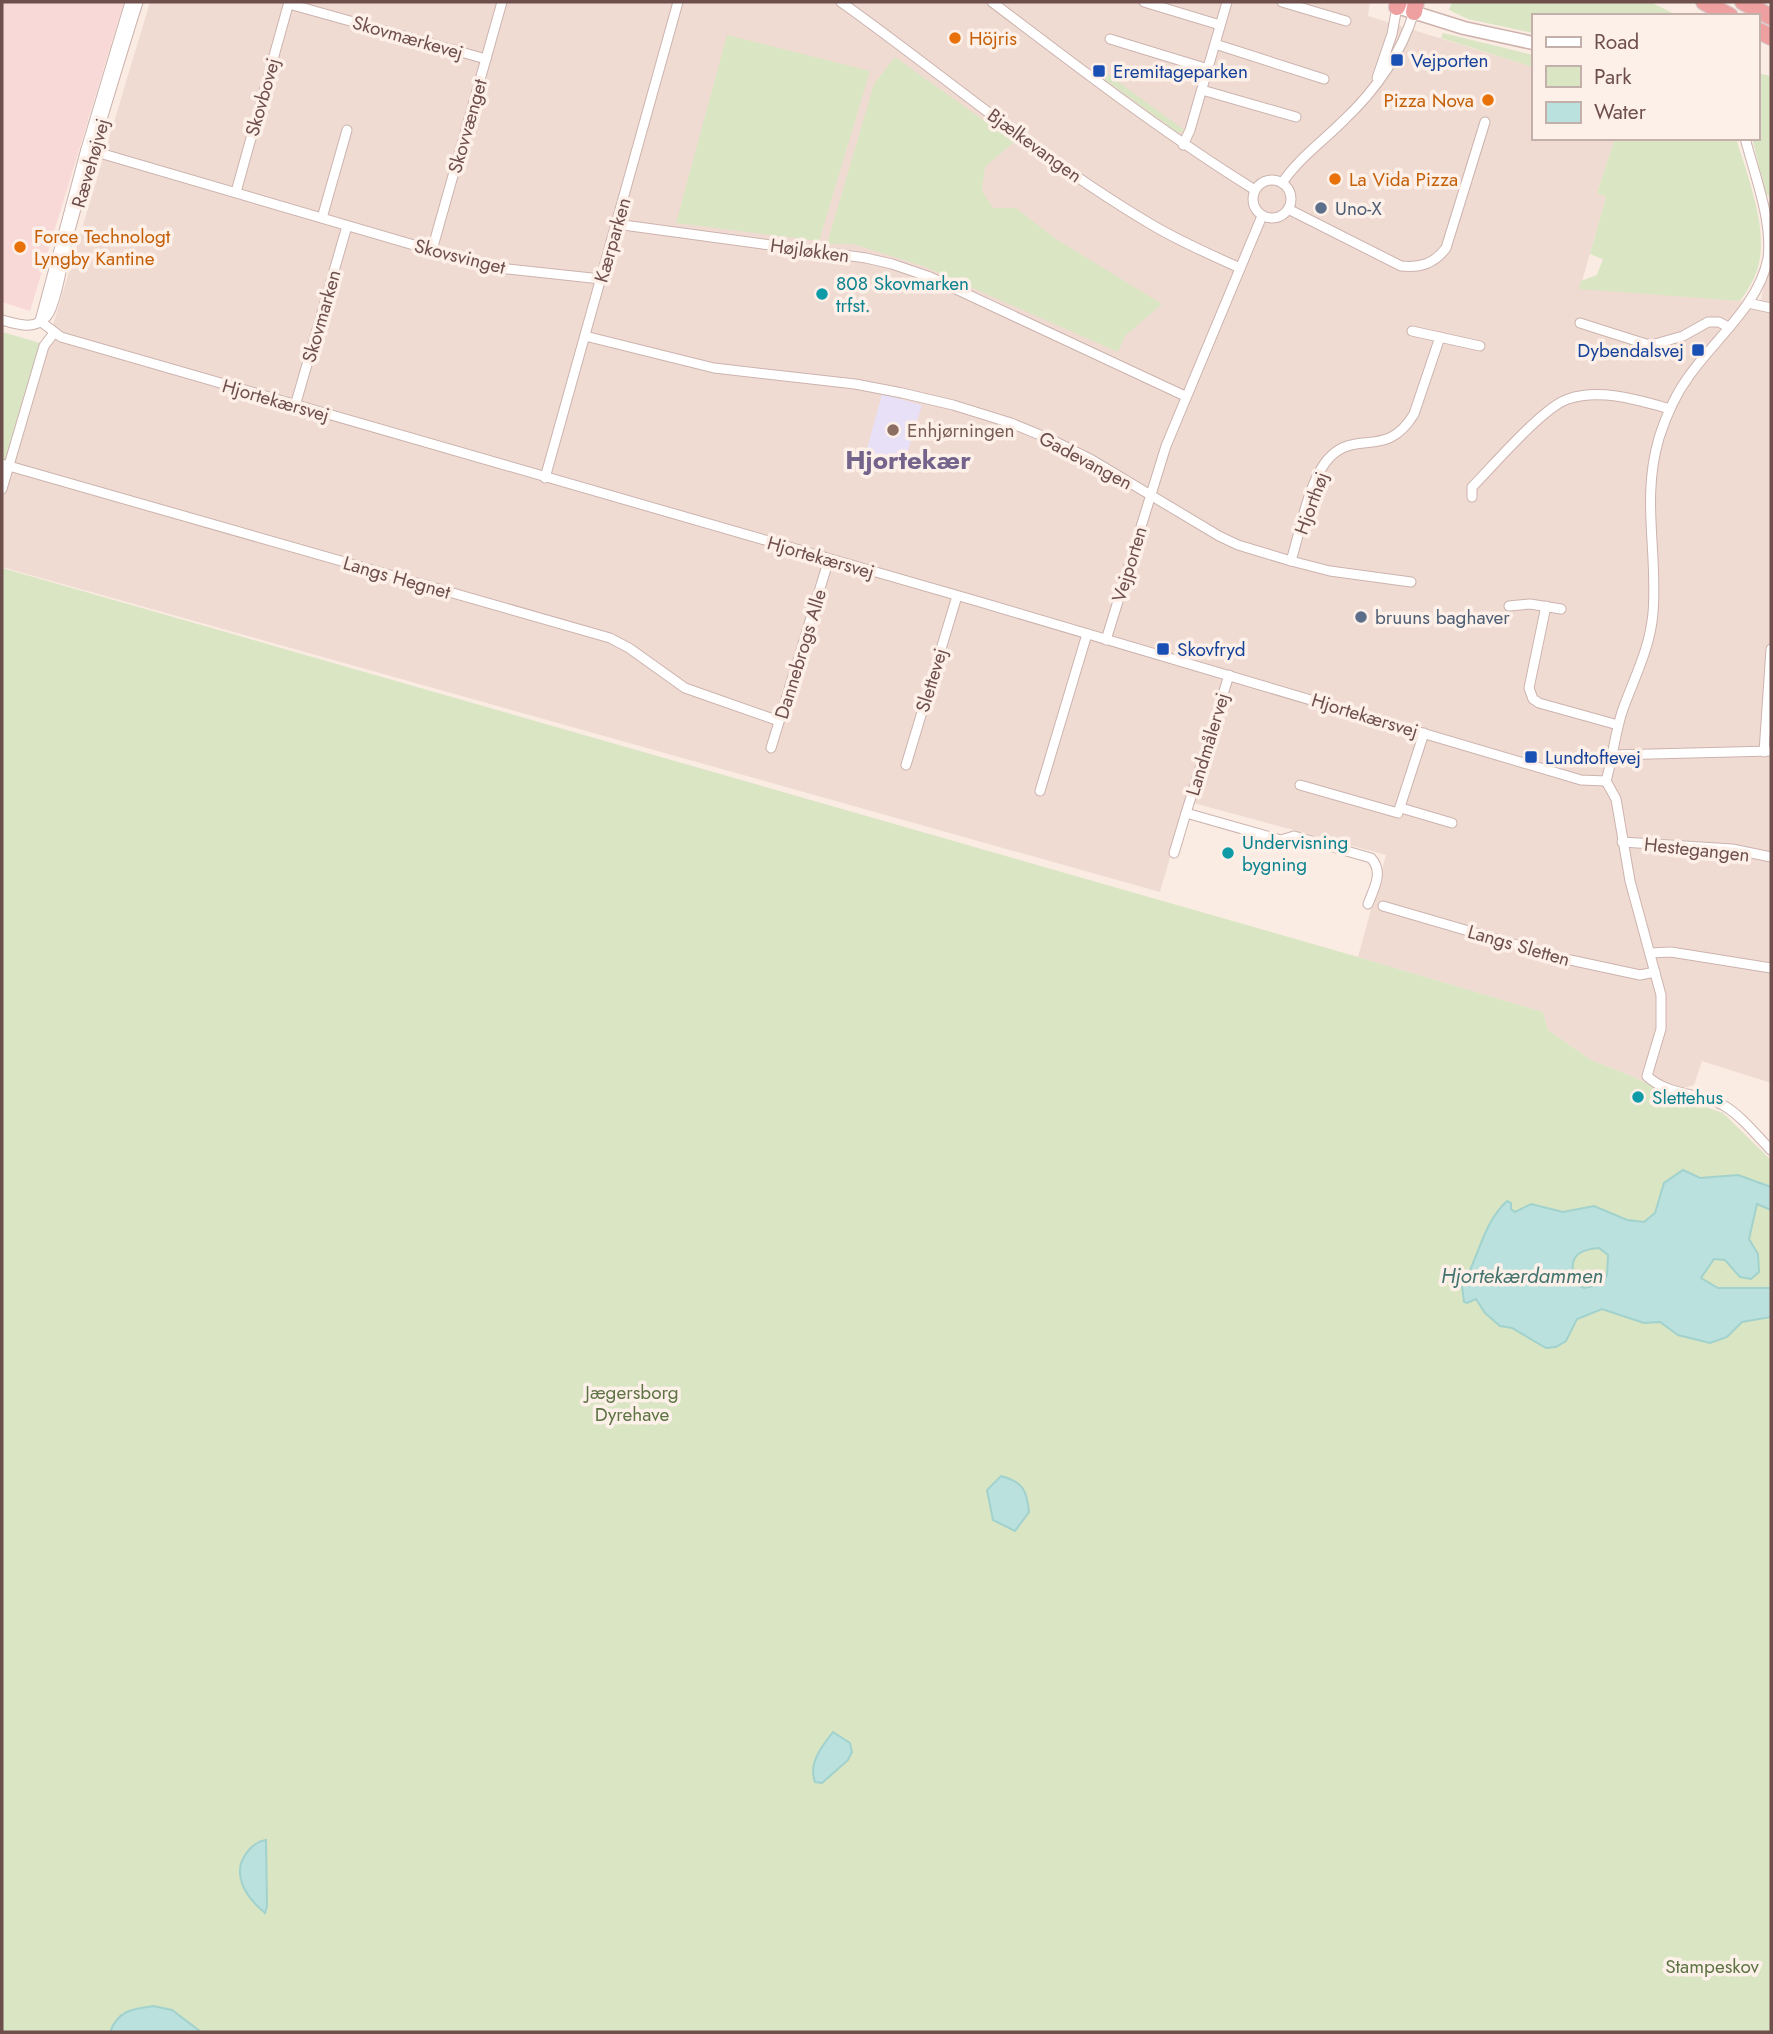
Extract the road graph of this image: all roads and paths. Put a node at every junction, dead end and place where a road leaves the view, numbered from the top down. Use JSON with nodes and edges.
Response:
{"nodes":[{"id":1,"x":130,"y":2,"type":"edge"},
{"id":2,"x":138,"y":2,"type":"edge"},
{"id":3,"x":502,"y":2,"type":"edge"},
{"id":4,"x":678,"y":2,"type":"edge"},
{"id":5,"x":841,"y":2,"type":"edge"},
{"id":6,"x":992,"y":2,"type":"edge"},
{"id":7,"x":1144,"y":2,"type":"edge"},
{"id":8,"x":1227,"y":2,"type":"edge"},
{"id":9,"x":1282,"y":2,"type":"edge"},
{"id":10,"x":1704,"y":2,"type":"edge"},
{"id":11,"x":1743,"y":2,"type":"edge"},
{"id":12,"x":289,"y":3,"type":"edge"},
{"id":13,"x":1406,"y":6,"type":"edge"},
{"id":14,"x":1726,"y":14,"type":"edge"},
{"id":15,"x":1771,"y":16,"type":"edge"},
{"id":16,"x":1346,"y":20,"type":"dead end"},
{"id":17,"x":1220,"y":24,"type":"junction"},
{"id":18,"x":1110,"y":39,"type":"dead end"},
{"id":19,"x":1532,"y":43,"type":"edge"},
{"id":20,"x":1215,"y":44,"type":"junction"},
{"id":21,"x":486,"y":59,"type":"junction"},
{"id":22,"x":1208,"y":69,"type":"junction"},
{"id":23,"x":1324,"y":79,"type":"dead end"},
{"id":24,"x":1373,"y":86,"type":"junction"},
{"id":25,"x":1202,"y":90,"type":"junction"},
{"id":26,"x":1296,"y":117,"type":"dead end"},
{"id":27,"x":1485,"y":122,"type":"dead end"},
{"id":28,"x":347,"y":130,"type":"dead end"},
{"id":29,"x":1746,"y":140,"type":"edge"},
{"id":30,"x":1183,"y":145,"type":"junction"},
{"id":31,"x":89,"y":150,"type":"junction"},
{"id":32,"x":1282,"y":183,"type":"junction"},
{"id":33,"x":1255,"y":190,"type":"junction"},
{"id":34,"x":236,"y":192,"type":"junction"},
{"id":35,"x":1288,"y":209,"type":"junction"},
{"id":36,"x":1262,"y":216,"type":"junction"},
{"id":37,"x":322,"y":218,"type":"junction"},
{"id":38,"x":616,"y":224,"type":"junction"},
{"id":39,"x":347,"y":226,"type":"junction"},
{"id":40,"x":432,"y":250,"type":"junction"},
{"id":41,"x":1240,"y":268,"type":"junction"},
{"id":42,"x":601,"y":279,"type":"junction"},
{"id":43,"x":1748,"y":303,"type":"junction"},
{"id":44,"x":1771,"y":308,"type":"edge"},
{"id":45,"x":2,"y":320,"type":"edge"},
{"id":46,"x":39,"y":322,"type":"junction"},
{"id":47,"x":1580,"y":323,"type":"dead end"},
{"id":48,"x":1728,"y":327,"type":"junction"},
{"id":49,"x":1412,"y":331,"type":"dead end"},
{"id":50,"x":54,"y":333,"type":"junction"},
{"id":51,"x":585,"y":336,"type":"junction"},
{"id":52,"x":1440,"y":337,"type":"junction"},
{"id":53,"x":1480,"y":346,"type":"dead end"},
{"id":54,"x":1185,"y":396,"type":"junction"},
{"id":55,"x":295,"y":406,"type":"junction"},
{"id":56,"x":1670,"y":409,"type":"junction"},
{"id":57,"x":5,"y":465,"type":"edge"},
{"id":58,"x":545,"y":478,"type":"junction"},
{"id":59,"x":2,"y":489,"type":"edge"},
{"id":60,"x":1150,"y":495,"type":"junction"},
{"id":61,"x":1472,"y":497,"type":"dead end"},
{"id":62,"x":830,"y":559,"type":"junction"},
{"id":63,"x":1291,"y":561,"type":"junction"},
{"id":64,"x":1411,"y":582,"type":"dead end"},
{"id":65,"x":957,"y":596,"type":"junction"},
{"id":66,"x":1509,"y":606,"type":"dead end"},
{"id":67,"x":1546,"y":606,"type":"junction"},
{"id":68,"x":1561,"y":610,"type":"dead end"},
{"id":69,"x":1087,"y":634,"type":"junction"},
{"id":70,"x":1107,"y":640,"type":"junction"},
{"id":71,"x":1771,"y":649,"type":"edge"},
{"id":72,"x":1229,"y":676,"type":"junction"},
{"id":73,"x":779,"y":721,"type":"junction"},
{"id":74,"x":1618,"y":725,"type":"junction"},
{"id":75,"x":1424,"y":733,"type":"junction"},
{"id":76,"x":771,"y":748,"type":"dead end"},
{"id":77,"x":1767,"y":752,"type":"edge"},
{"id":78,"x":1612,"y":755,"type":"junction"},
{"id":79,"x":906,"y":765,"type":"dead end"},
{"id":80,"x":1606,"y":781,"type":"junction"},
{"id":81,"x":1300,"y":785,"type":"dead end"},
{"id":82,"x":1040,"y":791,"type":"dead end"},
{"id":83,"x":1401,"y":808,"type":"junction"},
{"id":84,"x":1186,"y":813,"type":"junction"},
{"id":85,"x":1452,"y":823,"type":"dead end"},
{"id":86,"x":1622,"y":842,"type":"junction"},
{"id":87,"x":1174,"y":853,"type":"dead end"},
{"id":88,"x":1771,"y":857,"type":"edge"},
{"id":89,"x":1368,"y":904,"type":"dead end"},
{"id":90,"x":1383,"y":905,"type":"dead end"},
{"id":91,"x":1650,"y":953,"type":"junction"},
{"id":92,"x":1771,"y":968,"type":"edge"},
{"id":93,"x":1655,"y":972,"type":"junction"},
{"id":94,"x":1771,"y":1150,"type":"edge"}],
"edges":[{"from":1,"to":31,"type":"street","name":"Rævehøjvej"},
{"from":2,"to":31,"type":"street","name":"Rævehøjvej"},
{"from":3,"to":21,"type":"street","name":"Skovvænget"},
{"from":4,"to":38,"type":"street","name":"Kærparken"},
{"from":5,"to":41,"type":"street","name":"Bjælkevangen"},
{"from":6,"to":30,"type":"street"},
{"from":7,"to":17,"type":"street"},
{"from":8,"to":17,"type":"street"},
{"from":9,"to":16,"type":"street"},
{"from":10,"to":14,"type":"highway"},
{"from":11,"to":15,"type":"highway"},
{"from":12,"to":21,"type":"street","name":"Skovmærkevej"},
{"from":12,"to":34,"type":"street","name":"Skovbovej"},
{"from":13,"to":19,"type":"street"},
{"from":13,"to":24,"type":"street"},
{"from":13,"to":24,"type":"street"},
{"from":17,"to":20,"type":"street"},
{"from":18,"to":22,"type":"street"},
{"from":20,"to":22,"type":"street"},
{"from":20,"to":23,"type":"street"},
{"from":21,"to":40,"type":"street","name":"Skovvænget"},
{"from":22,"to":25,"type":"street"},
{"from":24,"to":32,"type":"street"},
{"from":25,"to":26,"type":"street"},
{"from":25,"to":30,"type":"street"},
{"from":27,"to":35,"type":"street"},
{"from":28,"to":37,"type":"street"},
{"from":29,"to":43,"type":"street"},
{"from":30,"to":33,"type":"street"},
{"from":31,"to":34,"type":"street","name":"Skovsvinget"},
{"from":31,"to":46,"type":"street","name":"Rævehøjvej"},
{"from":32,"to":33,"type":"street"},
{"from":32,"to":35,"type":"street"},
{"from":33,"to":36,"type":"street"},
{"from":34,"to":37,"type":"street","name":"Skovsvinget"},
{"from":35,"to":36,"type":"street"},
{"from":36,"to":41,"type":"street","name":"Vejporten"},
{"from":37,"to":39,"type":"street","name":"Skovsvinget"},
{"from":38,"to":42,"type":"street","name":"Kærparken"},
{"from":38,"to":54,"type":"street","name":"Højløkken"},
{"from":39,"to":40,"type":"street","name":"Skovsvinget"},
{"from":39,"to":55,"type":"street","name":"Skovmarken"},
{"from":40,"to":42,"type":"street","name":"Skovsvinget"},
{"from":41,"to":54,"type":"street","name":"Vejporten"},
{"from":42,"to":51,"type":"street","name":"Kærparken"},
{"from":43,"to":44,"type":"street"},
{"from":43,"to":48,"type":"street"},
{"from":45,"to":46,"type":"street"},
{"from":46,"to":50,"type":"street","name":"Hjortekærsvej"},
{"from":47,"to":48,"type":"street"},
{"from":48,"to":56,"type":"street"},
{"from":49,"to":52,"type":"street"},
{"from":50,"to":55,"type":"street","name":"Hjortekærsvej"},
{"from":50,"to":57,"type":"street"},
{"from":51,"to":58,"type":"street","name":"Kærparken"},
{"from":51,"to":60,"type":"street","name":"Gadevangen"},
{"from":52,"to":53,"type":"street"},
{"from":52,"to":63,"type":"street","name":"Hjorthøj"},
{"from":54,"to":60,"type":"street","name":"Vejporten"},
{"from":55,"to":58,"type":"street","name":"Hjortekærsvej"},
{"from":56,"to":61,"type":"street"},
{"from":56,"to":74,"type":"street"},
{"from":57,"to":59,"type":"street"},
{"from":57,"to":73,"type":"street","name":"Langs Hegnet"},
{"from":58,"to":62,"type":"street","name":"Hjortekærsvej"},
{"from":60,"to":63,"type":"street","name":"Gadevangen"},
{"from":60,"to":70,"type":"street","name":"Vejporten"},
{"from":62,"to":65,"type":"street","name":"Hjortekærsvej"},
{"from":62,"to":73,"type":"street","name":"Dannebrogs Alle"},
{"from":63,"to":64,"type":"street","name":"Gadevangen"},
{"from":65,"to":69,"type":"street","name":"Hjortekærsvej"},
{"from":65,"to":79,"type":"street","name":"Slettevej"},
{"from":66,"to":67,"type":"street"},
{"from":67,"to":68,"type":"street"},
{"from":67,"to":74,"type":"street"},
{"from":69,"to":70,"type":"street","name":"Hjortekærsvej"},
{"from":69,"to":82,"type":"street"},
{"from":70,"to":72,"type":"street","name":"Hjortekærsvej"},
{"from":71,"to":77,"type":"street"},
{"from":72,"to":75,"type":"street","name":"Hjortekærsvej"},
{"from":72,"to":84,"type":"street","name":"Landmålervej"},
{"from":73,"to":76,"type":"street","name":"Dannebrogs Alle"},
{"from":74,"to":78,"type":"street"},
{"from":75,"to":80,"type":"street","name":"Hjortekærsvej"},
{"from":75,"to":83,"type":"street"},
{"from":77,"to":78,"type":"street"},
{"from":78,"to":80,"type":"street"},
{"from":80,"to":86,"type":"street"},
{"from":81,"to":83,"type":"street"},
{"from":83,"to":85,"type":"street"},
{"from":84,"to":87,"type":"street","name":"Landmålervej"},
{"from":84,"to":89,"type":"street","name":"Landmålervej"},
{"from":86,"to":88,"type":"street","name":"Hestegangen"},
{"from":86,"to":91,"type":"street"},
{"from":90,"to":93,"type":"street","name":"Langs Sletten"},
{"from":91,"to":92,"type":"street"},
{"from":91,"to":93,"type":"street"},
{"from":93,"to":94,"type":"street"}]}
